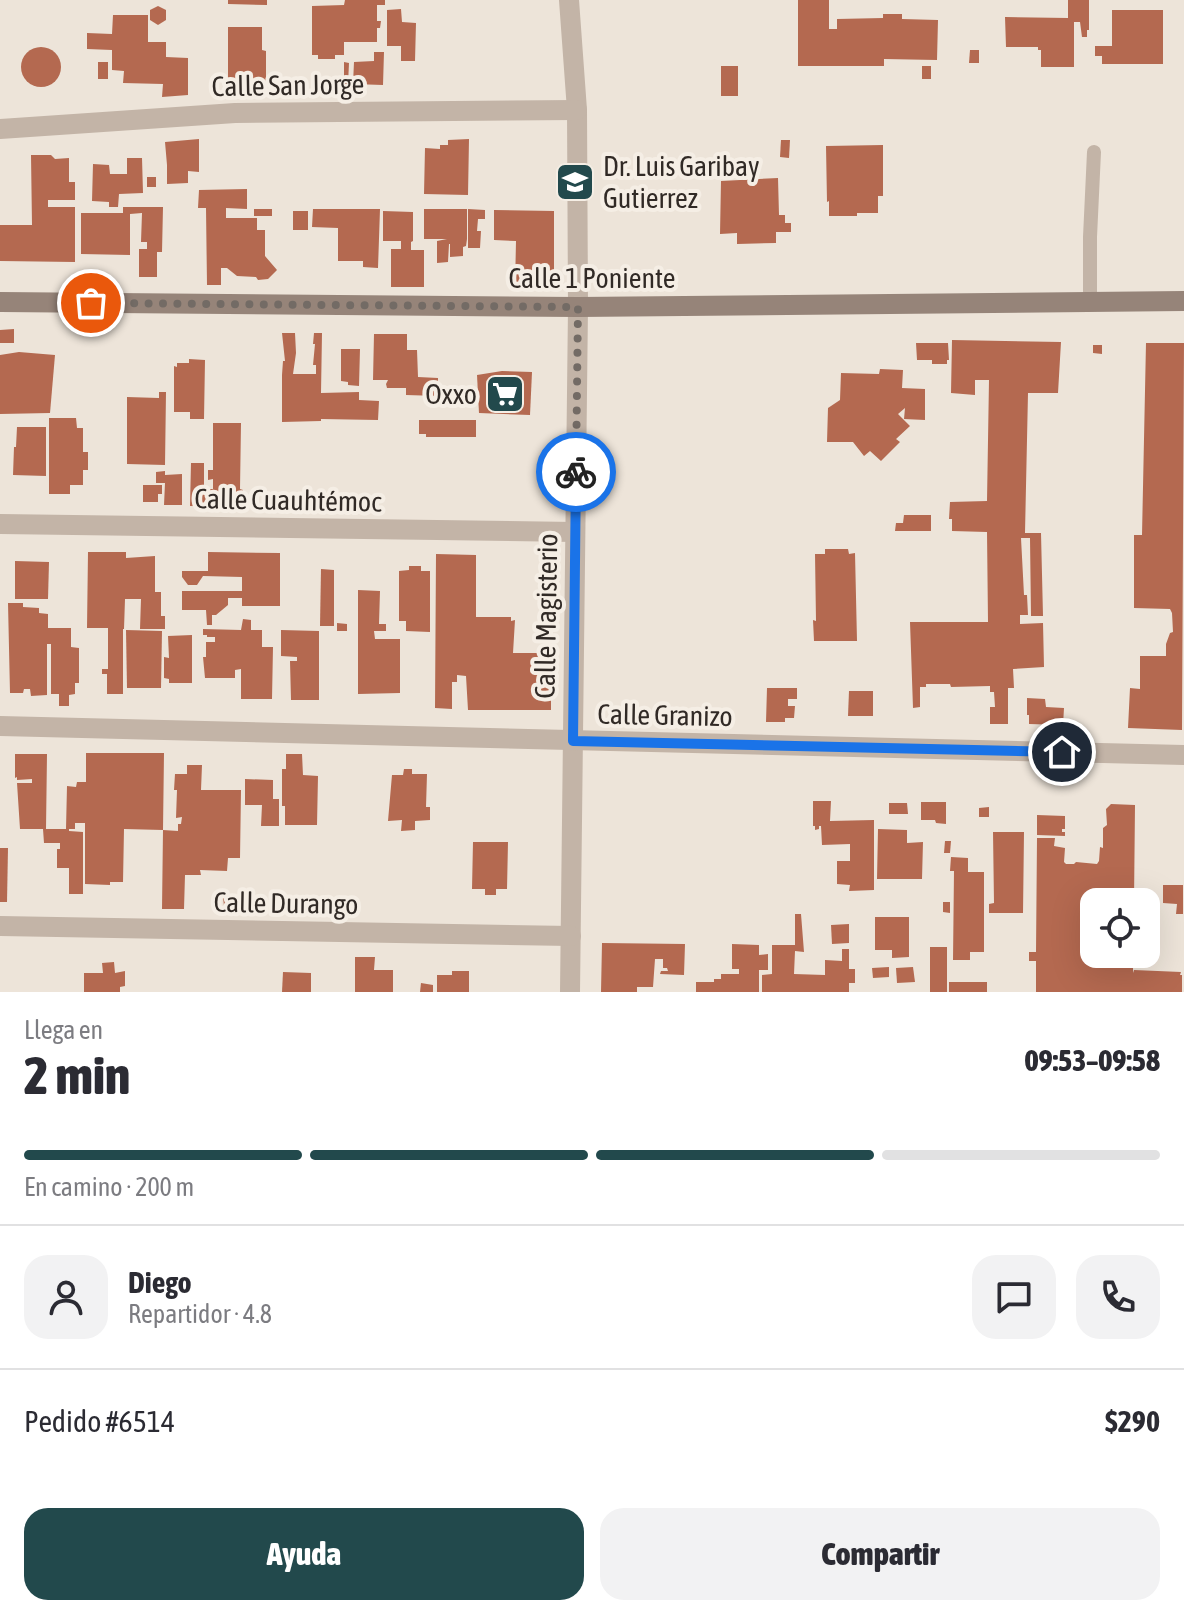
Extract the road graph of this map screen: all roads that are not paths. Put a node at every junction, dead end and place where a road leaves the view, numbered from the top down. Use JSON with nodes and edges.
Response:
{"nodes":[{"id":1,"x":569,"y":0,"type":"edge"},
{"id":2,"x":577,"y":110,"type":"junction"},
{"id":3,"x":0,"y":129,"type":"edge"},
{"id":4,"x":1094,"y":152,"type":"dead end"},
{"id":5,"x":1184,"y":301,"type":"edge"},
{"id":6,"x":0,"y":302,"type":"edge"},
{"id":7,"x":1090,"y":302,"type":"junction"},
{"id":8,"x":578,"y":307,"type":"junction"},
{"id":9,"x":0,"y":524,"type":"edge"},
{"id":10,"x":575,"y":532,"type":"junction"},
{"id":11,"x":0,"y":726,"type":"edge"},
{"id":12,"x":573,"y":741,"type":"junction"},
{"id":13,"x":1184,"y":755,"type":"edge"},
{"id":14,"x":0,"y":926,"type":"edge"},
{"id":15,"x":571,"y":936,"type":"junction"},
{"id":16,"x":570,"y":992,"type":"edge"}],
"edges":[{"from":1,"to":2,"type":"street","name":"Calle Magisterio"},
{"from":2,"to":3,"type":"street","name":"Calle San Jorge"},
{"from":2,"to":8,"type":"street","name":"Calle Magisterio"},
{"from":4,"to":7,"type":"lane"},
{"from":5,"to":7,"type":"main road","name":"Calle 1 Poniente"},
{"from":6,"to":8,"type":"main road","name":"Calle 1 Poniente"},
{"from":7,"to":8,"type":"main road","name":"Calle 1 Poniente"},
{"from":8,"to":10,"type":"street","name":"Calle Magisterio"},
{"from":9,"to":10,"type":"street","name":"Calle Cuauhtémoc"},
{"from":10,"to":12,"type":"street","name":"Calle Magisterio"},
{"from":11,"to":12,"type":"street","name":"Calle Granizo"},
{"from":12,"to":13,"type":"street","name":"Calle Granizo"},
{"from":12,"to":15,"type":"street","name":"Calle Magisterio"},
{"from":14,"to":15,"type":"street","name":"Calle Durango"},
{"from":15,"to":16,"type":"street","name":"Calle Magisterio"}]}
